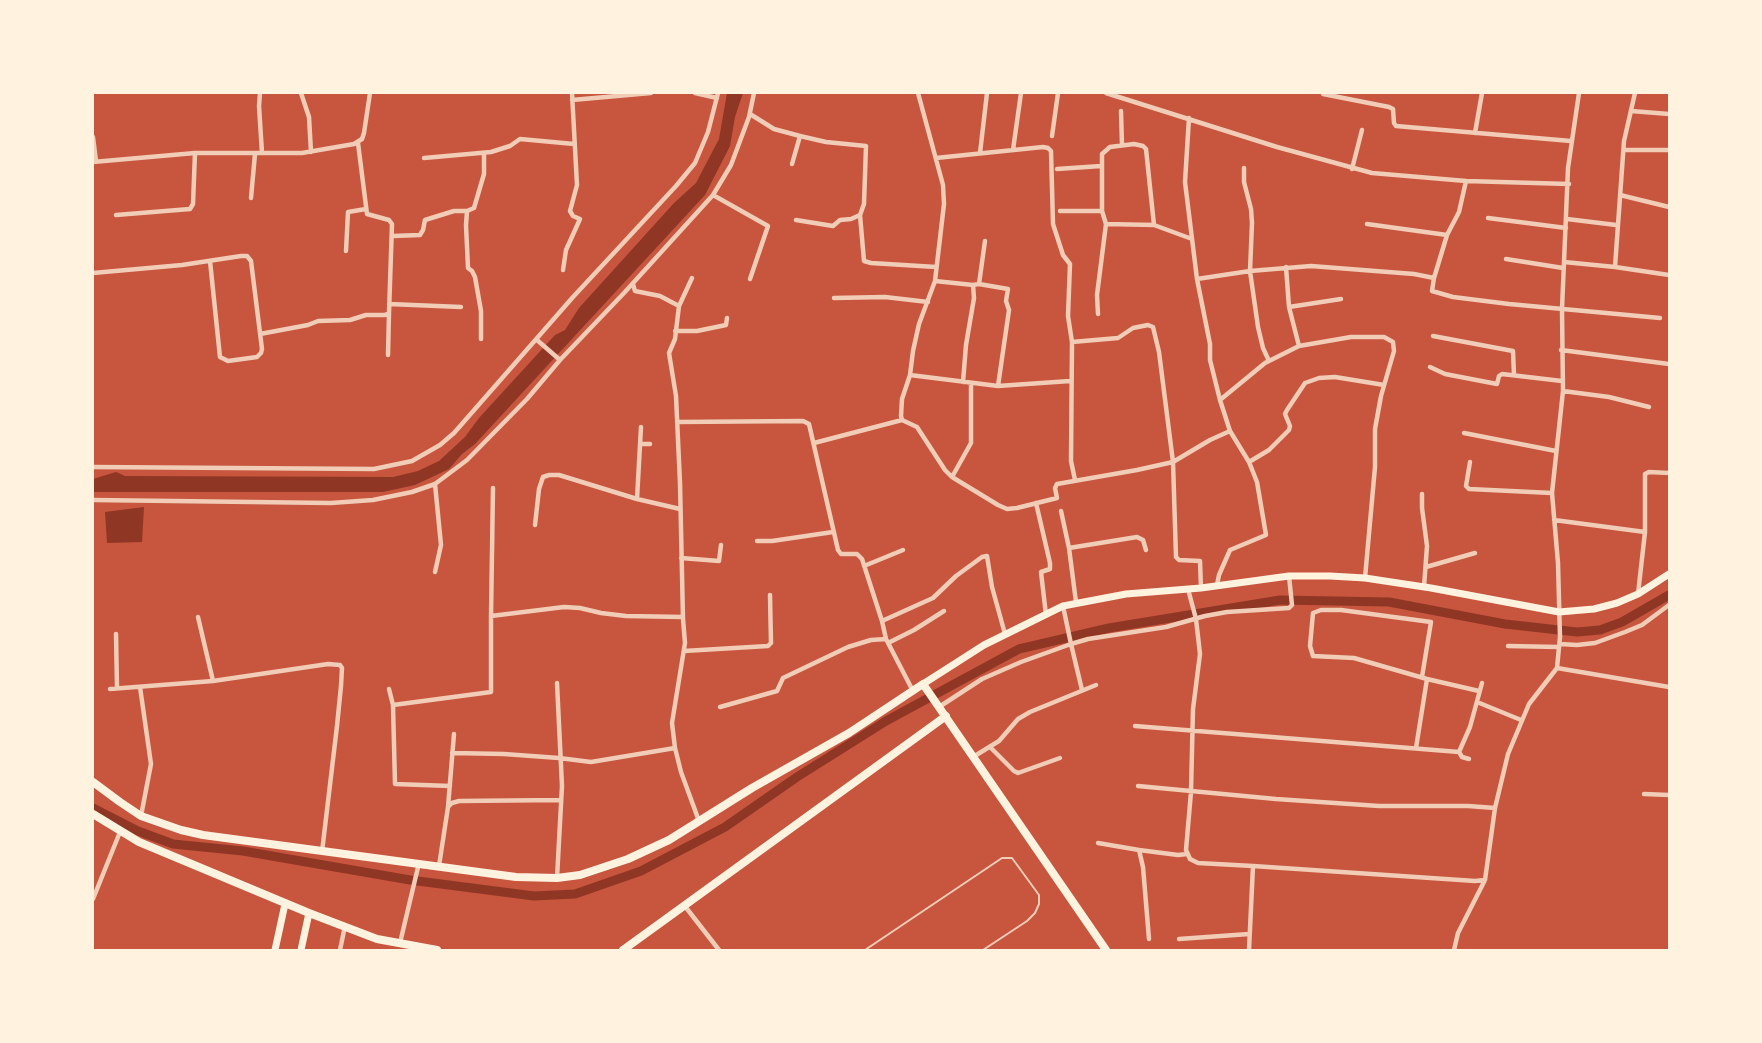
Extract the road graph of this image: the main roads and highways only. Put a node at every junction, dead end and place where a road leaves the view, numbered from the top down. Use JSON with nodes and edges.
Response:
{"nodes":[{"id":1,"x":1669,"y":574,"type":"edge"},
{"id":2,"x":923,"y":684,"type":"junction"},
{"id":3,"x":946,"y":716,"type":"junction"},
{"id":4,"x":934,"y":724,"type":"junction"},
{"id":5,"x":959,"y":736,"type":"junction"},
{"id":6,"x":93,"y":782,"type":"edge"},
{"id":7,"x":93,"y":814,"type":"edge"},
{"id":8,"x":285,"y":904,"type":"junction"},
{"id":9,"x":309,"y":913,"type":"junction"},
{"id":10,"x":275,"y":950,"type":"edge"},
{"id":11,"x":301,"y":950,"type":"edge"},
{"id":12,"x":437,"y":950,"type":"edge"},
{"id":13,"x":623,"y":950,"type":"edge"},
{"id":14,"x":1106,"y":950,"type":"edge"}],
"edges":[{"from":1,"to":2,"type":"main road"},
{"from":2,"to":3,"type":"main road"},
{"from":2,"to":6,"type":"main road"},
{"from":3,"to":4,"type":"main road"},
{"from":3,"to":5,"type":"main road"},
{"from":4,"to":5,"type":"main road"},
{"from":4,"to":13,"type":"main road"},
{"from":5,"to":14,"type":"main road"},
{"from":7,"to":8,"type":"main road"},
{"from":8,"to":9,"type":"main road"},
{"from":8,"to":10,"type":"main road"},
{"from":9,"to":11,"type":"main road"},
{"from":9,"to":12,"type":"main road"}]}
